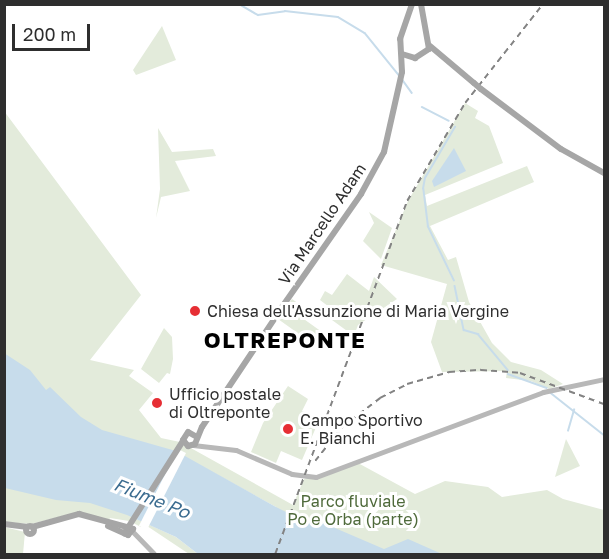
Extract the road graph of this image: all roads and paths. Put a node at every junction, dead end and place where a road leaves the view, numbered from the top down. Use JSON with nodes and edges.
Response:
{"nodes":[{"id":1,"x":412,"y":4,"type":"edge"},
{"id":2,"x":421,"y":4,"type":"edge"},
{"id":3,"x":424,"y":21,"type":"junction"},
{"id":4,"x":406,"y":22,"type":"junction"},
{"id":5,"x":430,"y":45,"type":"junction"},
{"id":6,"x":402,"y":54,"type":"junction"},
{"id":7,"x":419,"y":57,"type":"junction"},
{"id":8,"x":442,"y":59,"type":"junction"},
{"id":9,"x":402,"y":75,"type":"junction"},
{"id":10,"x":604,"y":173,"type":"edge"},
{"id":11,"x":604,"y":379,"type":"edge"},
{"id":12,"x":202,"y":427,"type":"junction"},
{"id":13,"x":191,"y":432,"type":"junction"},
{"id":14,"x":190,"y":443,"type":"junction"},
{"id":15,"x":4,"y":524,"type":"edge"},
{"id":16,"x":131,"y":529,"type":"junction"},
{"id":17,"x":152,"y":555,"type":"edge"}],
"edges":[{"from":1,"to":4,"type":"main road"},
{"from":2,"to":3,"type":"main road"},
{"from":3,"to":4,"type":"main road"},
{"from":3,"to":5,"type":"main road"},
{"from":4,"to":6,"type":"main road"},
{"from":5,"to":7,"type":"main road"},
{"from":5,"to":8,"type":"main road"},
{"from":6,"to":7,"type":"main road"},
{"from":6,"to":9,"type":"main road","name":"Via Marcello Adam"},
{"from":7,"to":8,"type":"main road"},
{"from":7,"to":9,"type":"main road"},
{"from":8,"to":10,"type":"main road","bridge":true},
{"from":9,"to":12,"type":"main road","name":"Via Marcello Adam"},
{"from":11,"to":14,"type":"street"},
{"from":12,"to":13,"type":"main road"},
{"from":12,"to":14,"type":"main road","name":"Via Marcello Adam"},
{"from":13,"to":14,"type":"main road"},
{"from":13,"to":14,"type":"main road"},
{"from":14,"to":16,"type":"main road"},
{"from":15,"to":16,"type":"main road"},
{"from":16,"to":17,"type":"street"}]}
